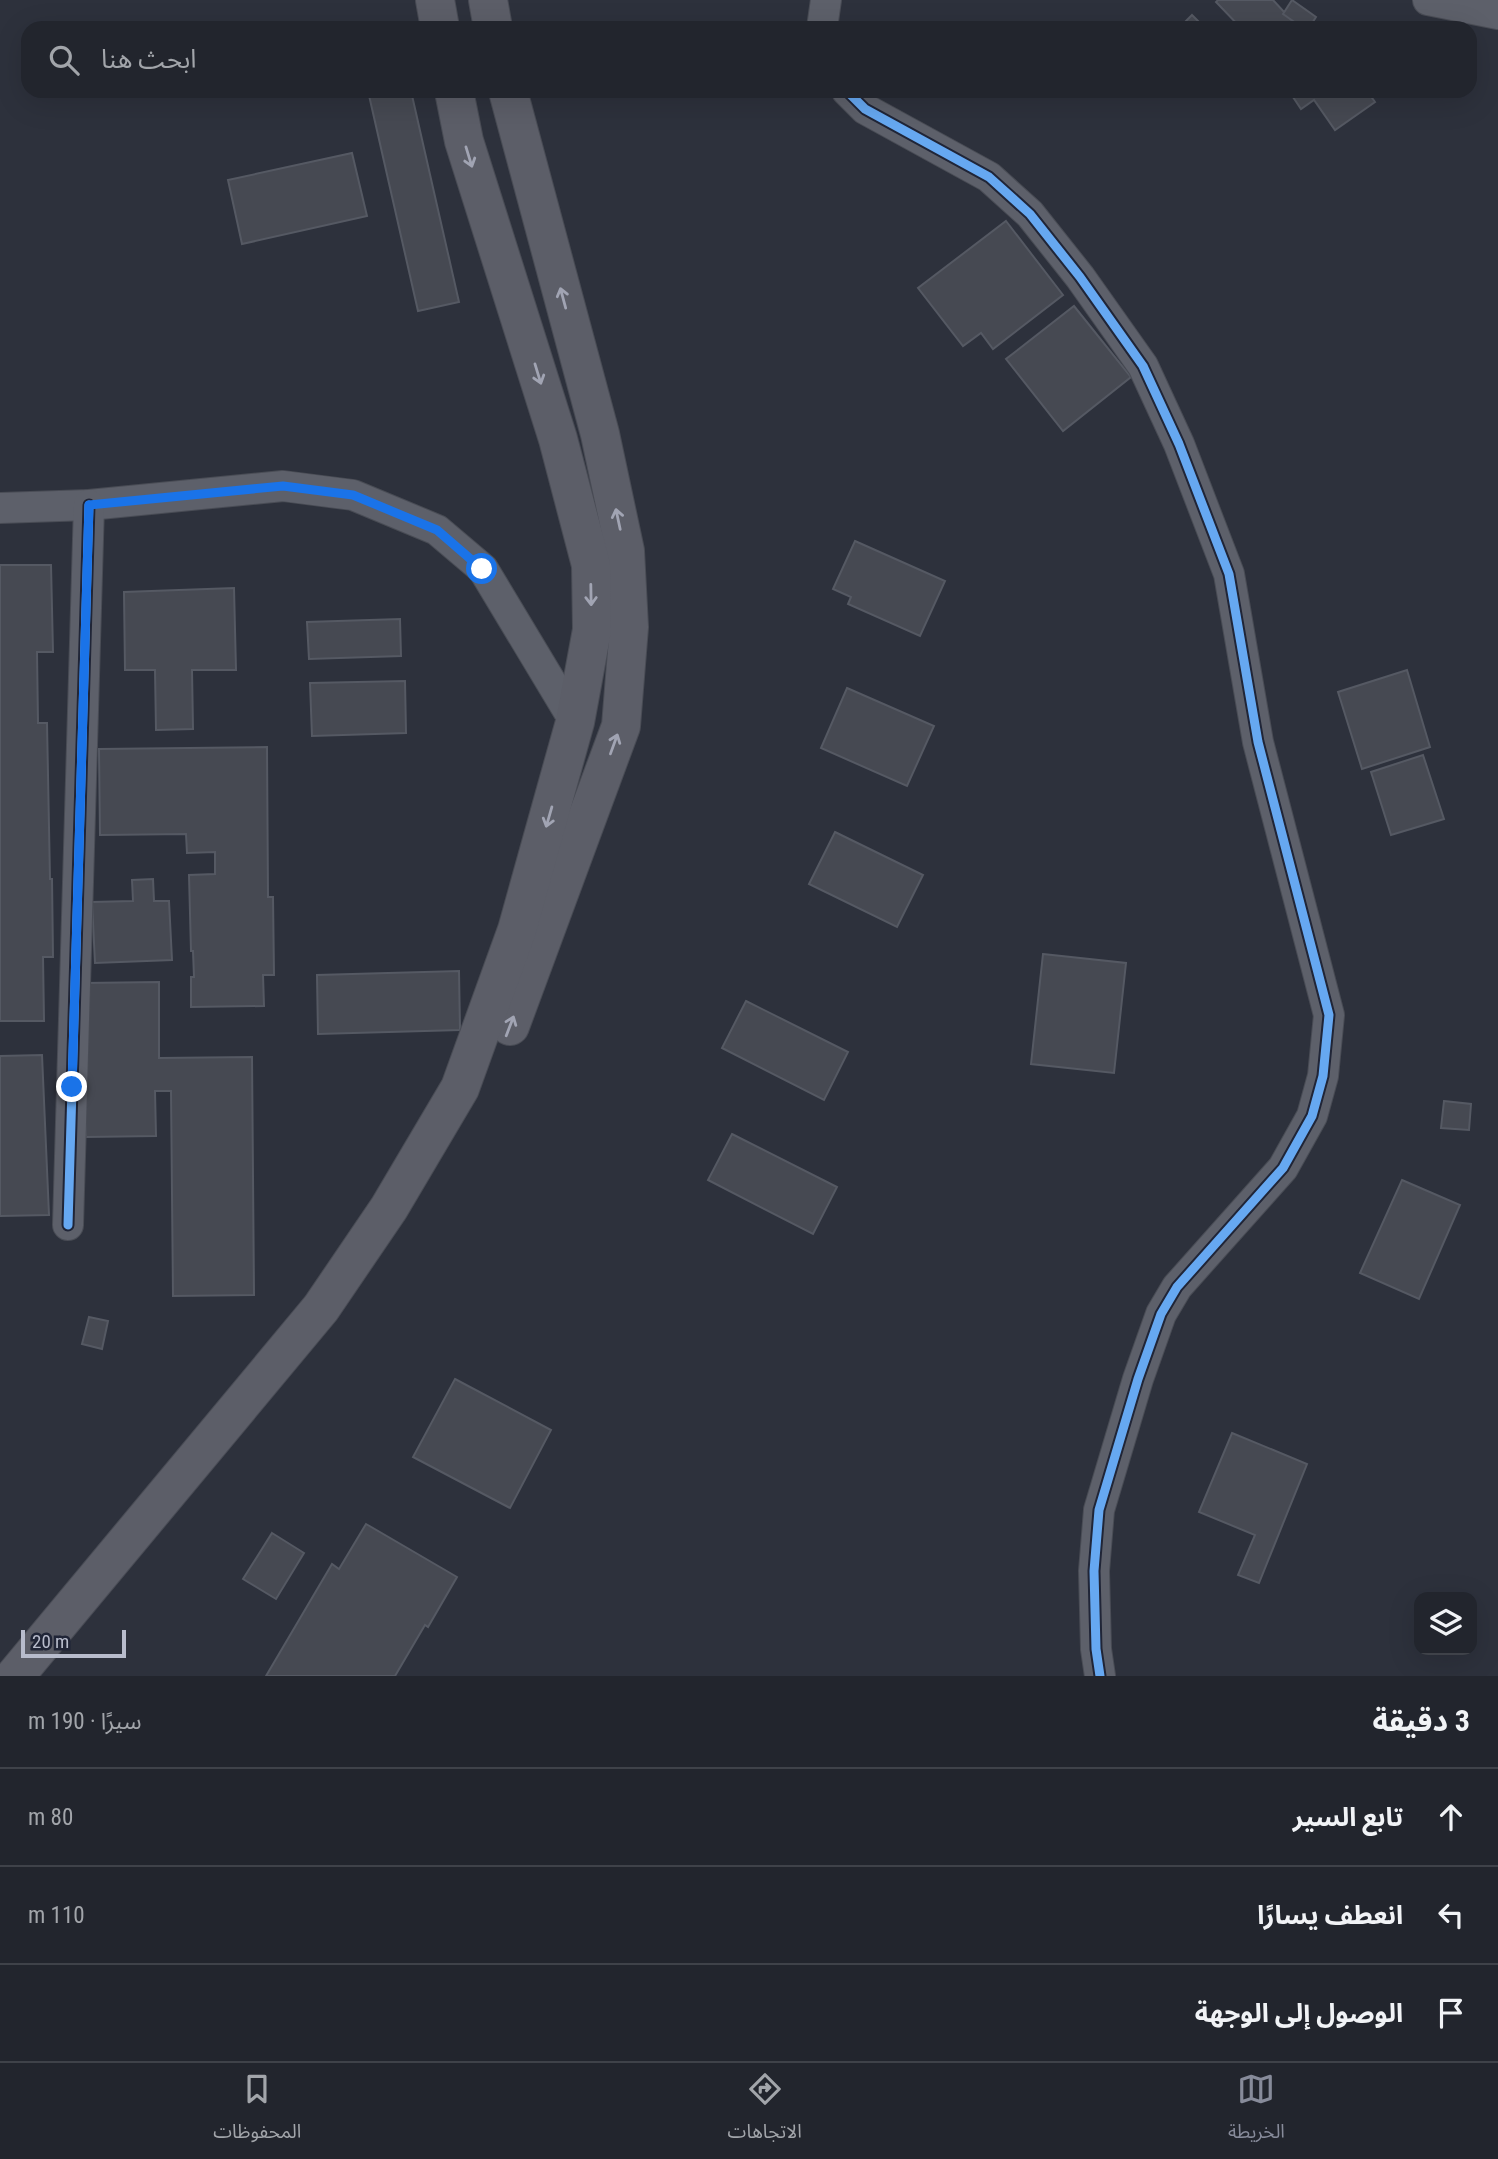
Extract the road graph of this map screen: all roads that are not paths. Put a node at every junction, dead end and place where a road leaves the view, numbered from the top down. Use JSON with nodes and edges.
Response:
{"nodes":[{"id":1,"x":435,"y":0,"type":"edge"},
{"id":2,"x":488,"y":0,"type":"edge"},
{"id":3,"x":826,"y":0,"type":"edge"},
{"id":4,"x":1428,"y":0,"type":"edge"},
{"id":5,"x":1498,"y":14,"type":"edge"},
{"id":6,"x":439,"y":21,"type":"edge"},
{"id":7,"x":492,"y":21,"type":"edge"},
{"id":8,"x":823,"y":21,"type":"edge"},
{"id":9,"x":455,"y":98,"type":"edge"},
{"id":10,"x":510,"y":98,"type":"edge"},
{"id":11,"x":855,"y":98,"type":"edge"},
{"id":12,"x":89,"y":505,"type":"junction"},
{"id":13,"x":0,"y":508,"type":"edge"},
{"id":14,"x":575,"y":722,"type":"junction"},
{"id":15,"x":68,"y":1225,"type":"dead end"},
{"id":16,"x":15,"y":1676,"type":"edge"},
{"id":17,"x":45,"y":1676,"type":"edge"},
{"id":18,"x":1100,"y":1676,"type":"edge"}],
"edges":[{"from":1,"to":6,"type":"main road"},
{"from":2,"to":7,"type":"main road"},
{"from":3,"to":8,"type":"street"},
{"from":4,"to":5,"type":"street"},
{"from":9,"to":14,"type":"main road","one_way":true},
{"from":17,"to":10,"type":"main road","one_way":true},
{"from":11,"to":18,"type":"street"},
{"from":12,"to":13,"type":"street"},
{"from":12,"to":14,"type":"street"},
{"from":12,"to":15,"type":"street"},
{"from":14,"to":16,"type":"main road","one_way":true}]}
